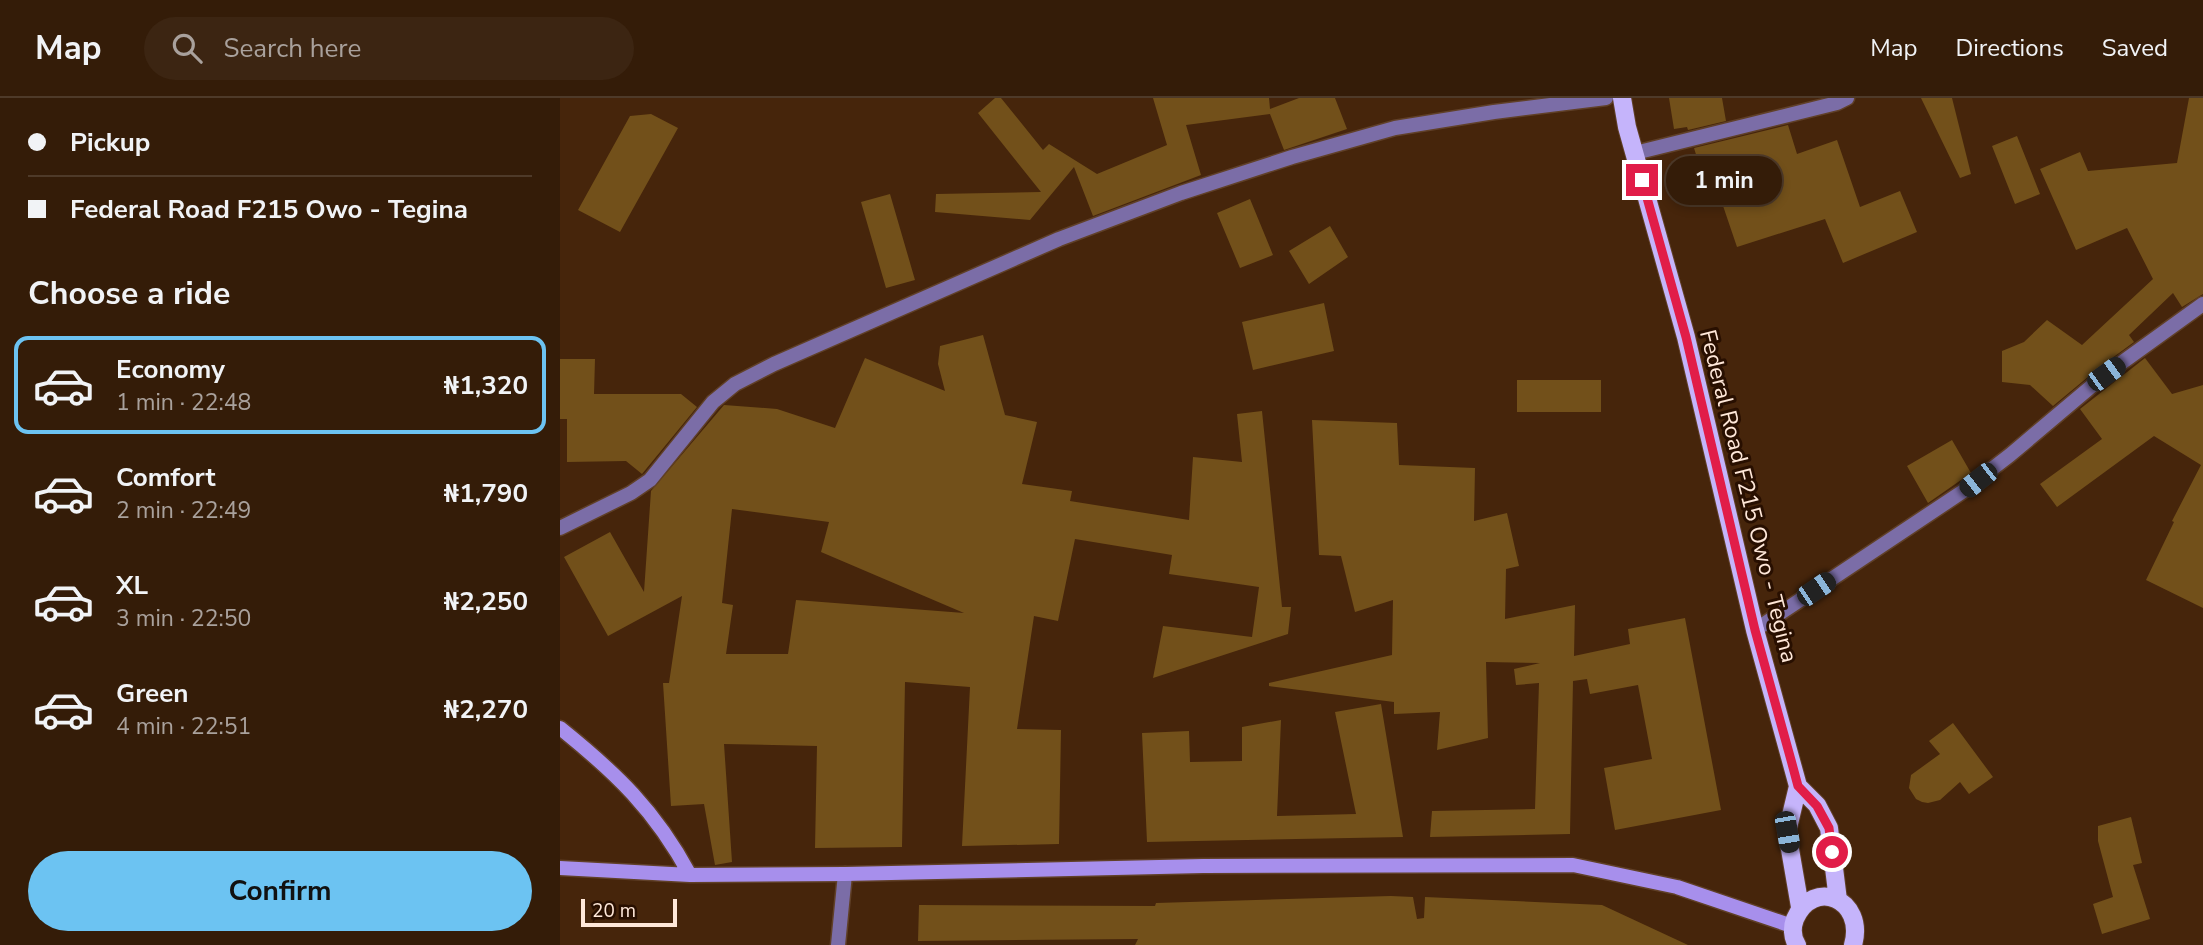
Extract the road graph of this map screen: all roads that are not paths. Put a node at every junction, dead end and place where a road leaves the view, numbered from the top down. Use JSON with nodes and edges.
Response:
{"nodes":[{"id":1,"x":1606,"y":98,"type":"edge"},
{"id":2,"x":1622,"y":98,"type":"edge"},
{"id":3,"x":1847,"y":98,"type":"edge"},
{"id":4,"x":1635,"y":153,"type":"junction"},
{"id":5,"x":2203,"y":304,"type":"edge"},
{"id":6,"x":560,"y":528,"type":"edge"},
{"id":7,"x":1755,"y":630,"type":"junction"},
{"id":8,"x":560,"y":728,"type":"edge"},
{"id":9,"x":1798,"y":786,"type":"junction"},
{"id":10,"x":560,"y":868,"type":"edge"},
{"id":11,"x":845,"y":874,"type":"junction"},
{"id":12,"x":690,"y":875,"type":"junction"},
{"id":13,"x":1838,"y":900,"type":"junction"},
{"id":14,"x":1800,"y":907,"type":"junction"},
{"id":15,"x":1792,"y":926,"type":"junction"},
{"id":16,"x":838,"y":945,"type":"edge"},
{"id":17,"x":1797,"y":945,"type":"edge"},
{"id":18,"x":1853,"y":945,"type":"edge"}],
"edges":[{"from":1,"to":6,"type":"street"},
{"from":2,"to":4,"type":"main road","name":"Federal Road F215 Owo - Tegina"},
{"from":3,"to":4,"type":"street"},
{"from":4,"to":7,"type":"main road","name":"Federal Road F215 Owo - Tegina"},
{"from":5,"to":7,"type":"street"},
{"from":7,"to":9,"type":"main road","name":"Federal Road F215 Owo - Tegina"},
{"from":8,"to":12,"type":"main road"},
{"from":9,"to":13,"type":"main road"},
{"from":9,"to":14,"type":"main road","name":"Federal Road F215 Owo - Tegina"},
{"from":10,"to":12,"type":"main road"},
{"from":11,"to":12,"type":"main road"},
{"from":11,"to":15,"type":"main road"},
{"from":11,"to":16,"type":"street"},
{"from":13,"to":14,"type":"main road"},
{"from":13,"to":18,"type":"main road"},
{"from":14,"to":15,"type":"main road"},
{"from":15,"to":17,"type":"main road"}]}
